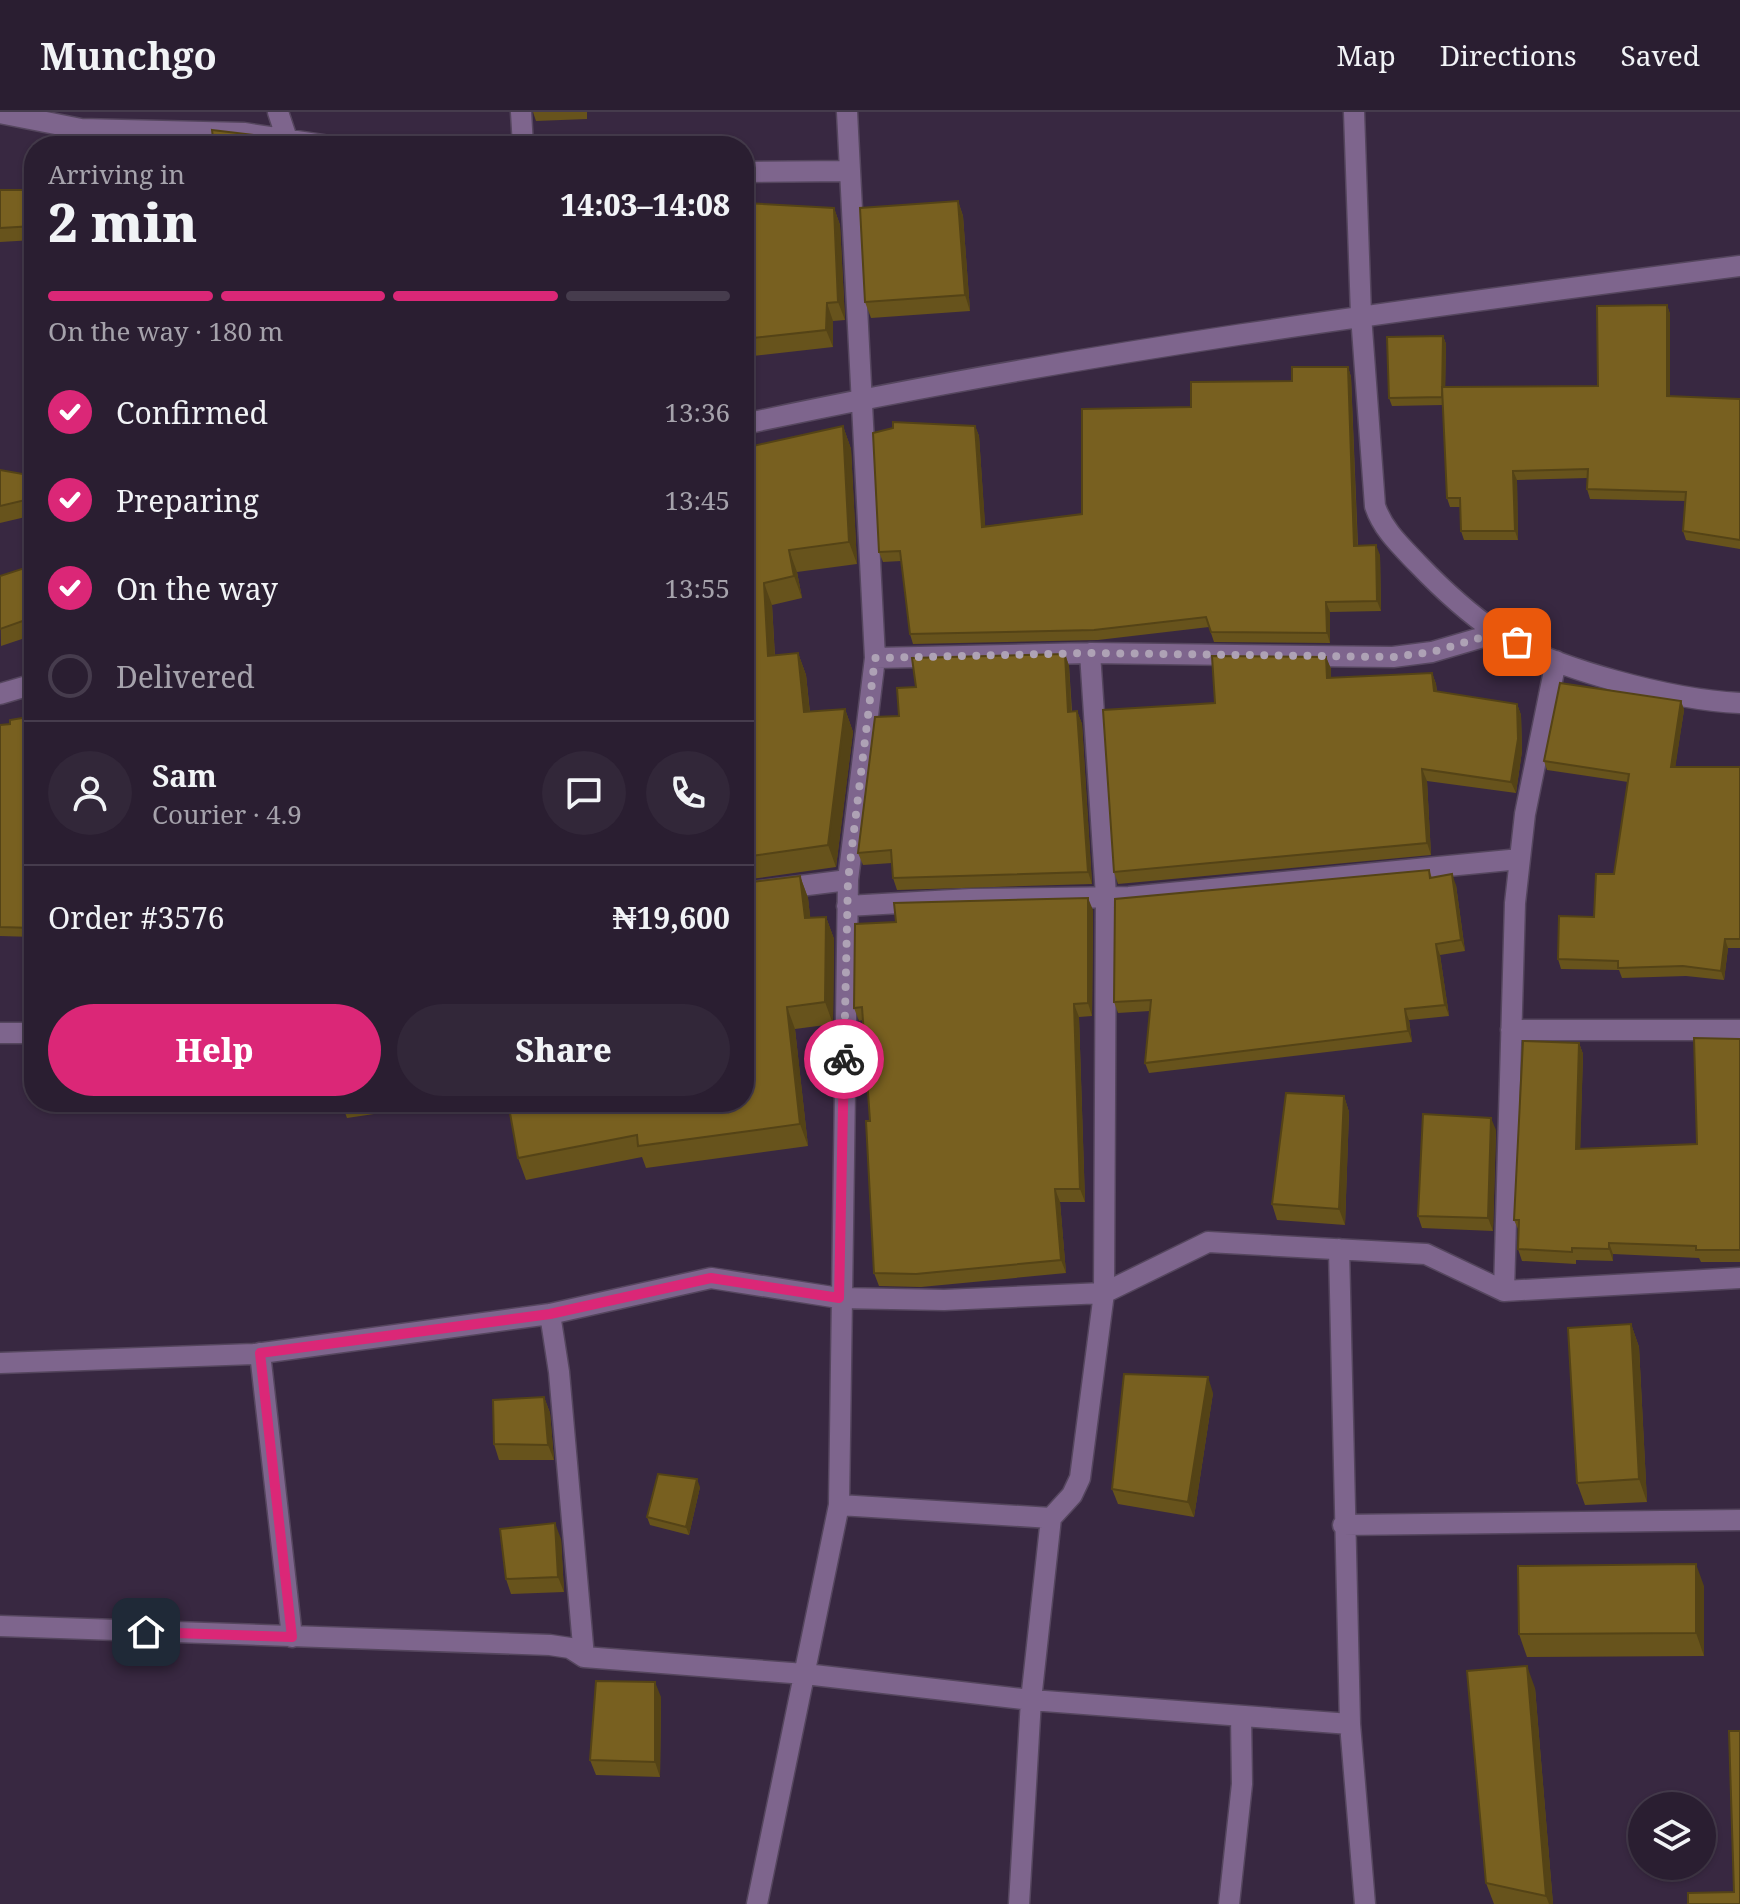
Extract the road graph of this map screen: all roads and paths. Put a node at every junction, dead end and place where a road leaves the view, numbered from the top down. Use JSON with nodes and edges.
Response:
{"nodes":[{"id":1,"x":278,"y":112,"type":"edge"},
{"id":2,"x":521,"y":112,"type":"edge"},
{"id":3,"x":847,"y":112,"type":"edge"},
{"id":4,"x":1354,"y":112,"type":"edge"},
{"id":5,"x":0,"y":113,"type":"edge"},
{"id":6,"x":266,"y":136,"type":"edge"},
{"id":7,"x":286,"y":136,"type":"edge"},
{"id":8,"x":522,"y":136,"type":"edge"},
{"id":9,"x":849,"y":171,"type":"junction"},
{"id":10,"x":754,"y":172,"type":"edge"},
{"id":11,"x":1740,"y":266,"type":"edge"},
{"id":12,"x":1361,"y":315,"type":"junction"},
{"id":13,"x":864,"y":398,"type":"junction"},
{"id":14,"x":754,"y":422,"type":"edge"},
{"id":15,"x":1497,"y":633,"type":"junction"},
{"id":16,"x":1090,"y":653,"type":"junction"},
{"id":17,"x":875,"y":658,"type":"junction"},
{"id":18,"x":1556,"y":661,"type":"junction"},
{"id":19,"x":24,"y":687,"type":"edge"},
{"id":20,"x":0,"y":694,"type":"edge"},
{"id":21,"x":1740,"y":703,"type":"edge"},
{"id":22,"x":1520,"y":859,"type":"junction"},
{"id":23,"x":848,"y":880,"type":"junction"},
{"id":24,"x":754,"y":892,"type":"edge"},
{"id":25,"x":1106,"y":896,"type":"junction"},
{"id":26,"x":847,"y":906,"type":"junction"},
{"id":27,"x":1511,"y":1030,"type":"junction"},
{"id":28,"x":1740,"y":1030,"type":"edge"},
{"id":29,"x":0,"y":1033,"type":"edge"},
{"id":30,"x":24,"y":1033,"type":"edge"},
{"id":31,"x":1339,"y":1249,"type":"junction"},
{"id":32,"x":1740,"y":1278,"type":"edge"},
{"id":33,"x":1504,"y":1291,"type":"junction"},
{"id":34,"x":1104,"y":1293,"type":"junction"},
{"id":35,"x":839,"y":1298,"type":"junction"},
{"id":36,"x":550,"y":1314,"type":"junction"},
{"id":37,"x":260,"y":1353,"type":"junction"},
{"id":38,"x":0,"y":1363,"type":"edge"},
{"id":39,"x":839,"y":1505,"type":"junction"},
{"id":40,"x":1051,"y":1518,"type":"junction"},
{"id":41,"x":1740,"y":1520,"type":"edge"},
{"id":42,"x":1343,"y":1525,"type":"junction"},
{"id":43,"x":0,"y":1626,"type":"edge"},
{"id":44,"x":292,"y":1637,"type":"junction"},
{"id":45,"x":584,"y":1657,"type":"junction"},
{"id":46,"x":805,"y":1674,"type":"junction"},
{"id":47,"x":1031,"y":1700,"type":"junction"},
{"id":48,"x":1241,"y":1716,"type":"junction"},
{"id":49,"x":1350,"y":1724,"type":"junction"},
{"id":50,"x":757,"y":1904,"type":"edge"},
{"id":51,"x":1019,"y":1904,"type":"edge"},
{"id":52,"x":1229,"y":1904,"type":"edge"},
{"id":53,"x":1365,"y":1904,"type":"edge"}],
"edges":[{"from":1,"to":7,"type":"street"},
{"from":2,"to":8,"type":"street"},
{"from":3,"to":9,"type":"street"},
{"from":4,"to":12,"type":"street"},
{"from":5,"to":6,"type":"street"},
{"from":9,"to":10,"type":"street"},
{"from":9,"to":13,"type":"street"},
{"from":11,"to":12,"type":"street"},
{"from":12,"to":13,"type":"street"},
{"from":12,"to":15,"type":"street"},
{"from":13,"to":14,"type":"street"},
{"from":13,"to":17,"type":"street"},
{"from":15,"to":16,"type":"street"},
{"from":15,"to":18,"type":"street"},
{"from":16,"to":17,"type":"street"},
{"from":16,"to":25,"type":"street"},
{"from":17,"to":23,"type":"street"},
{"from":18,"to":21,"type":"street"},
{"from":18,"to":22,"type":"street"},
{"from":19,"to":20,"type":"street"},
{"from":22,"to":25,"type":"street"},
{"from":22,"to":27,"type":"street"},
{"from":23,"to":24,"type":"street"},
{"from":23,"to":26,"type":"street"},
{"from":25,"to":26,"type":"street"},
{"from":25,"to":34,"type":"street"},
{"from":26,"to":35,"type":"street"},
{"from":27,"to":28,"type":"street"},
{"from":27,"to":33,"type":"street"},
{"from":29,"to":30,"type":"street"},
{"from":31,"to":33,"type":"street"},
{"from":31,"to":34,"type":"street"},
{"from":31,"to":42,"type":"street"},
{"from":32,"to":33,"type":"street"},
{"from":34,"to":35,"type":"street"},
{"from":34,"to":40,"type":"street"},
{"from":35,"to":36,"type":"street"},
{"from":35,"to":39,"type":"street"},
{"from":36,"to":37,"type":"street"},
{"from":36,"to":45,"type":"street"},
{"from":37,"to":38,"type":"street"},
{"from":37,"to":44,"type":"street"},
{"from":39,"to":40,"type":"street"},
{"from":39,"to":46,"type":"street"},
{"from":40,"to":47,"type":"street"},
{"from":41,"to":42,"type":"street"},
{"from":42,"to":49,"type":"street"},
{"from":43,"to":44,"type":"street"},
{"from":44,"to":45,"type":"street"},
{"from":45,"to":46,"type":"street"},
{"from":46,"to":47,"type":"street"},
{"from":46,"to":50,"type":"street"},
{"from":47,"to":48,"type":"street"},
{"from":47,"to":51,"type":"street"},
{"from":48,"to":49,"type":"street"},
{"from":48,"to":52,"type":"street"},
{"from":49,"to":53,"type":"street"}]}
